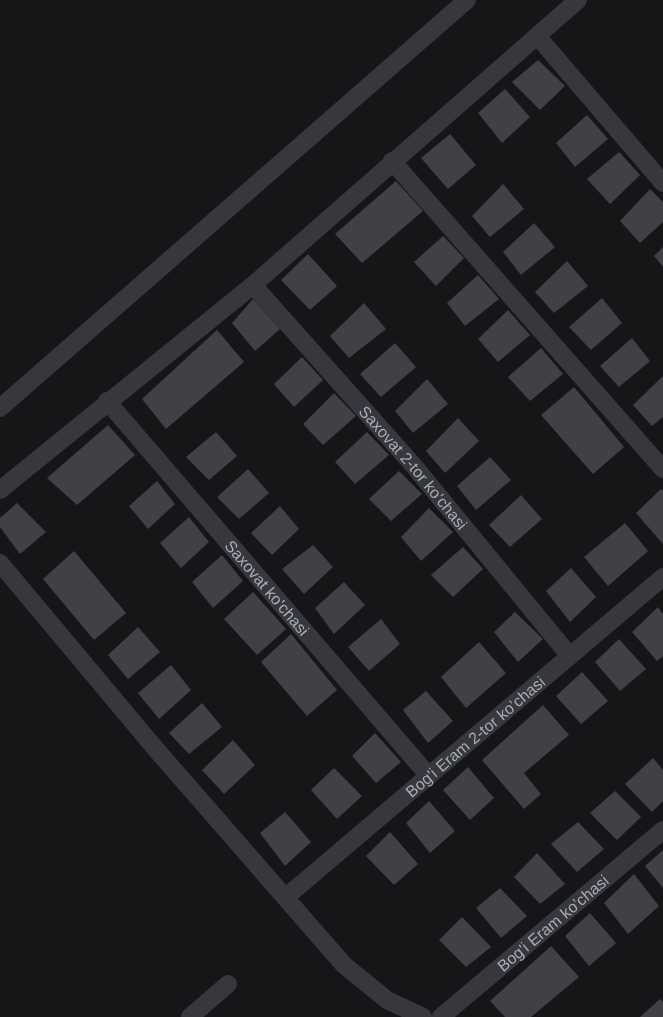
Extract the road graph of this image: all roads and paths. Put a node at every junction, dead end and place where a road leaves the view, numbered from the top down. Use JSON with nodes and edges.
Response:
{"nodes":[{"id":1,"x":467,"y":0,"type":"edge"},
{"id":2,"x":578,"y":0,"type":"edge"},
{"id":3,"x":538,"y":37,"type":"junction"},
{"id":4,"x":392,"y":161,"type":"junction"},
{"id":5,"x":663,"y":183,"type":"edge"},
{"id":6,"x":253,"y":285,"type":"junction"},
{"id":7,"x":107,"y":401,"type":"junction"},
{"id":8,"x":0,"y":408,"type":"edge"},
{"id":9,"x":663,"y":469,"type":"edge"},
{"id":10,"x":0,"y":490,"type":"edge"},
{"id":11,"x":0,"y":563,"type":"edge"},
{"id":12,"x":663,"y":577,"type":"edge"},
{"id":13,"x":569,"y":655,"type":"junction"},
{"id":14,"x":428,"y":775,"type":"junction"},
{"id":15,"x":663,"y":830,"type":"edge"},
{"id":16,"x":286,"y":897,"type":"junction"},
{"id":17,"x":228,"y":984,"type":"dead end"},
{"id":18,"x":190,"y":1017,"type":"edge"},
{"id":19,"x":423,"y":1017,"type":"edge"},
{"id":20,"x":441,"y":1017,"type":"edge"}],
"edges":[{"from":1,"to":8,"type":"street"},
{"from":2,"to":3,"type":"street"},
{"from":3,"to":4,"type":"street"},
{"from":3,"to":5,"type":"street"},
{"from":4,"to":6,"type":"street"},
{"from":4,"to":9,"type":"street"},
{"from":6,"to":7,"type":"street"},
{"from":6,"to":13,"type":"street","name":"Saxovat 2-tor ko'chasi"},
{"from":7,"to":10,"type":"street"},
{"from":7,"to":14,"type":"street","name":"Saxovat ko'chasi"},
{"from":11,"to":16,"type":"street"},
{"from":12,"to":13,"type":"street","name":"Bog'i Eram 2-tor ko'chasi"},
{"from":13,"to":14,"type":"street","name":"Bog'i Eram 2-tor ko'chasi"},
{"from":14,"to":16,"type":"street","name":"Bog'i Eram 2-tor ko'chasi"},
{"from":15,"to":20,"type":"street","name":"Bog'i Eram ko'chasi"},
{"from":16,"to":19,"type":"street"},
{"from":17,"to":18,"type":"street"}]}
